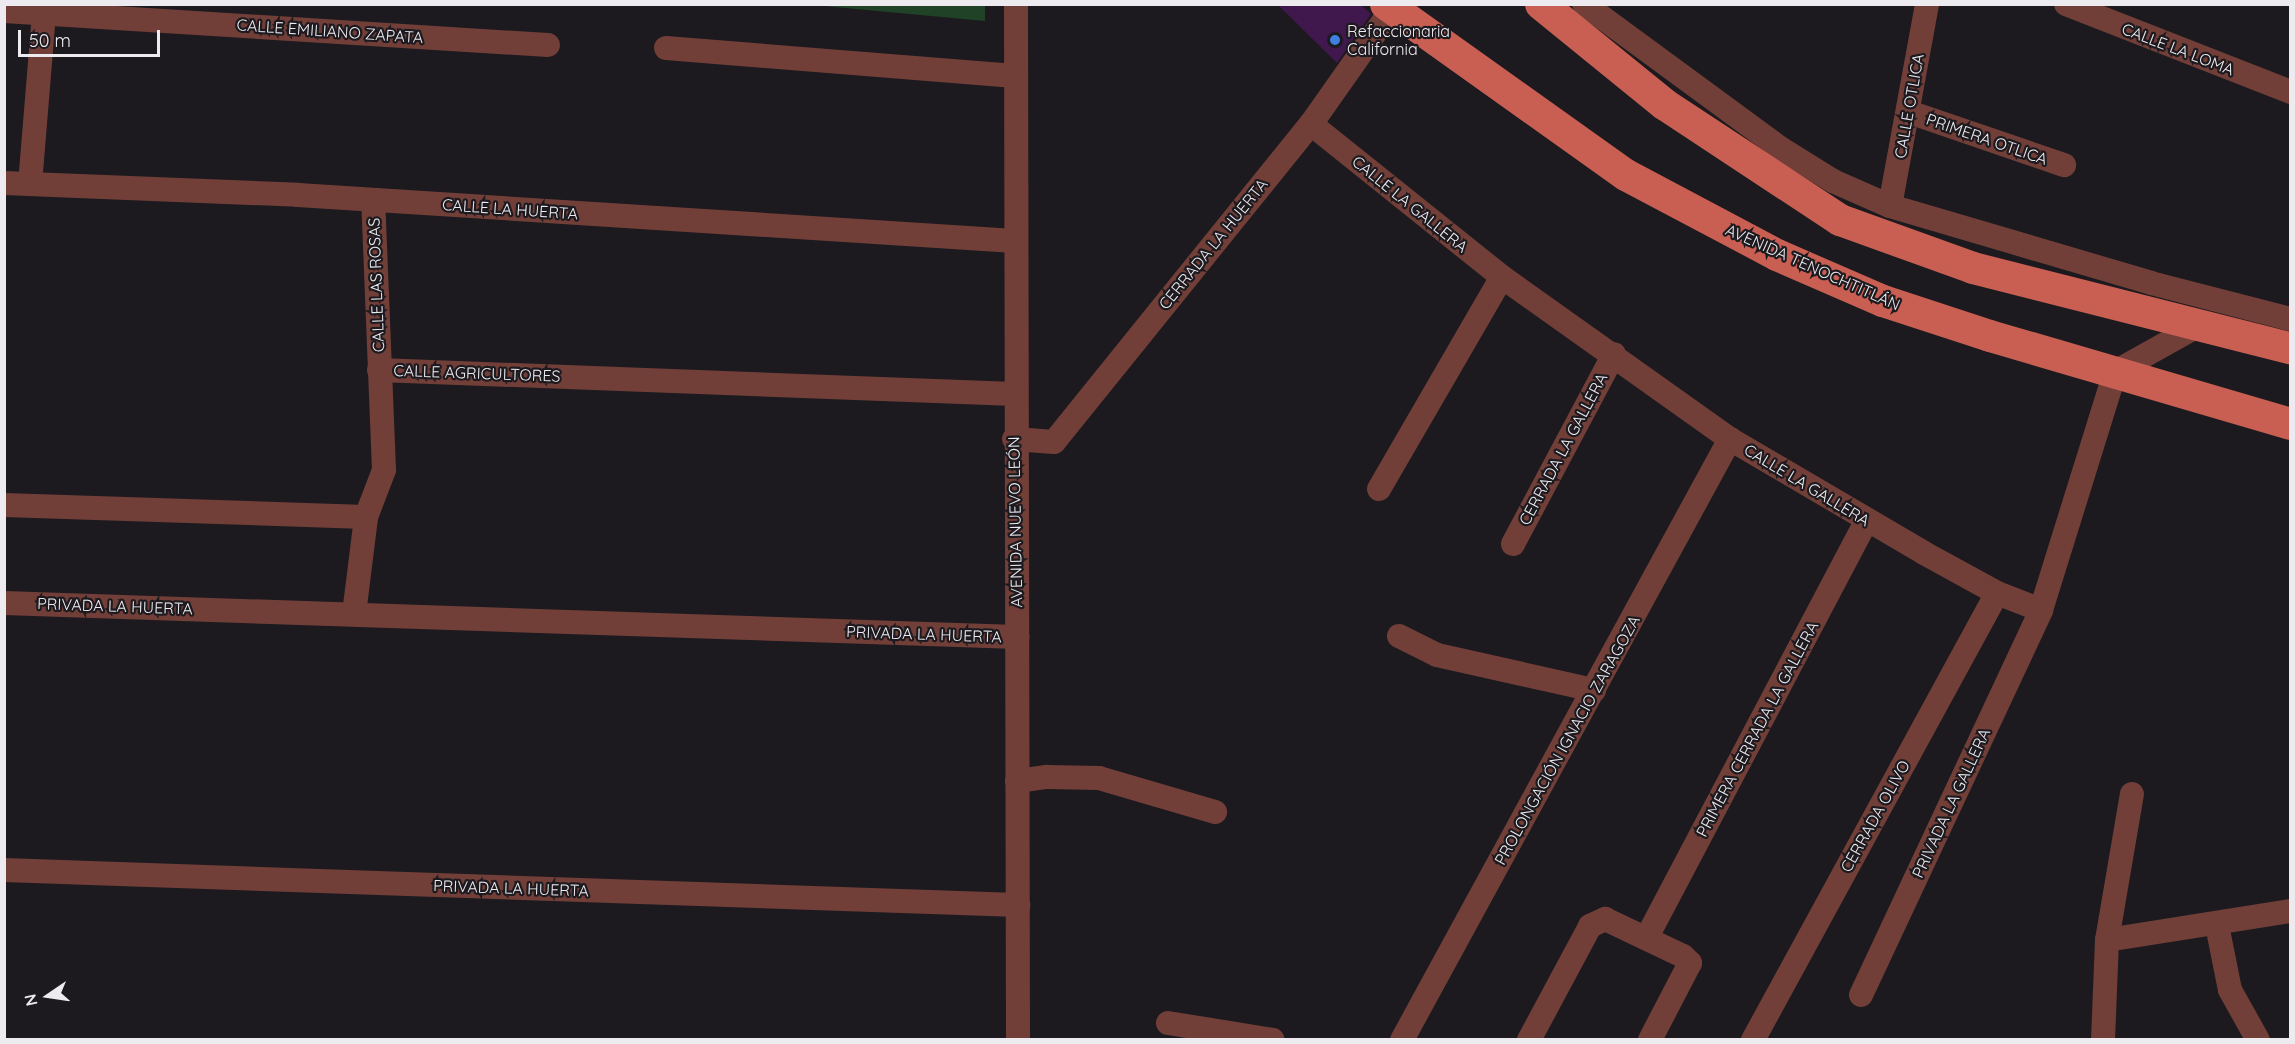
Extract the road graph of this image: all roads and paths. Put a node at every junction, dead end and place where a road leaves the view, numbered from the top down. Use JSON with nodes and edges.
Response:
{"nodes":[{"id":1,"x":1016,"y":4,"type":"edge"},
{"id":2,"x":1541,"y":4,"type":"edge"},
{"id":3,"x":1584,"y":4,"type":"edge"},
{"id":4,"x":1926,"y":4,"type":"edge"},
{"id":5,"x":2066,"y":4,"type":"edge"},
{"id":6,"x":1388,"y":7,"type":"edge"},
{"id":7,"x":52,"y":10,"type":"edge"},
{"id":8,"x":4,"y":11,"type":"edge"},
{"id":9,"x":548,"y":45,"type":"dead end"},
{"id":10,"x":666,"y":48,"type":"dead end"},
{"id":11,"x":1015,"y":76,"type":"junction"},
{"id":12,"x":2290,"y":92,"type":"edge"},
{"id":13,"x":1910,"y":112,"type":"junction"},
{"id":14,"x":1311,"y":124,"type":"junction"},
{"id":15,"x":2064,"y":165,"type":"dead end"},
{"id":16,"x":4,"y":183,"type":"edge"},
{"id":17,"x":30,"y":184,"type":"junction"},
{"id":18,"x":373,"y":200,"type":"junction"},
{"id":19,"x":1890,"y":206,"type":"junction"},
{"id":20,"x":1015,"y":241,"type":"junction"},
{"id":21,"x":1502,"y":277,"type":"junction"},
{"id":22,"x":2290,"y":319,"type":"edge"},
{"id":23,"x":2200,"y":324,"type":"junction"},
{"id":24,"x":2290,"y":348,"type":"edge"},
{"id":25,"x":1614,"y":354,"type":"junction"},
{"id":26,"x":379,"y":370,"type":"junction"},
{"id":27,"x":2115,"y":372,"type":"junction"},
{"id":28,"x":1015,"y":394,"type":"junction"},
{"id":29,"x":2290,"y":424,"type":"edge"},
{"id":30,"x":1014,"y":439,"type":"junction"},
{"id":31,"x":1730,"y":439,"type":"junction"},
{"id":32,"x":1379,"y":489,"type":"dead end"},
{"id":33,"x":4,"y":505,"type":"edge"},
{"id":34,"x":366,"y":517,"type":"junction"},
{"id":35,"x":1866,"y":520,"type":"junction"},
{"id":36,"x":1513,"y":544,"type":"dead end"},
{"id":37,"x":1997,"y":593,"type":"junction"},
{"id":38,"x":4,"y":603,"type":"edge"},
{"id":39,"x":2041,"y":610,"type":"junction"},
{"id":40,"x":354,"y":614,"type":"junction"},
{"id":41,"x":1399,"y":636,"type":"dead end"},
{"id":42,"x":1017,"y":637,"type":"junction"},
{"id":43,"x":1594,"y":690,"type":"junction"},
{"id":44,"x":1017,"y":781,"type":"junction"},
{"id":45,"x":2132,"y":794,"type":"dead end"},
{"id":46,"x":1215,"y":812,"type":"dead end"},
{"id":47,"x":4,"y":870,"type":"edge"},
{"id":48,"x":1018,"y":905,"type":"junction"},
{"id":49,"x":2290,"y":911,"type":"edge"},
{"id":50,"x":2217,"y":925,"type":"junction"},
{"id":51,"x":1647,"y":938,"type":"junction"},
{"id":52,"x":2107,"y":940,"type":"junction"},
{"id":53,"x":1861,"y":995,"type":"dead end"},
{"id":54,"x":1168,"y":1023,"type":"dead end"},
{"id":55,"x":1018,"y":1040,"type":"edge"},
{"id":56,"x":1273,"y":1040,"type":"edge"},
{"id":57,"x":1402,"y":1040,"type":"edge"},
{"id":58,"x":1529,"y":1040,"type":"edge"},
{"id":59,"x":1650,"y":1040,"type":"edge"},
{"id":60,"x":1753,"y":1040,"type":"edge"},
{"id":61,"x":2103,"y":1040,"type":"edge"},
{"id":62,"x":2258,"y":1040,"type":"edge"}],
"edges":[{"from":1,"to":11,"type":"street","name":"AVENIDA NUEVO LEÓN"},
{"from":2,"to":23,"type":"main road"},
{"from":3,"to":19,"type":"street"},
{"from":4,"to":13,"type":"street","name":"CALLE OTLICA"},
{"from":5,"to":12,"type":"street","name":"CALLE LA LOMA"},
{"from":6,"to":14,"type":"street","name":"CERRADA LA HUERTA"},
{"from":6,"to":27,"type":"main road","name":"AVENIDA TENOCHTITLÁN"},
{"from":7,"to":8,"type":"street","name":"CALLE EMILIANO ZAPATA"},
{"from":7,"to":9,"type":"street","name":"CALLE EMILIANO ZAPATA"},
{"from":7,"to":17,"type":"street"},
{"from":10,"to":11,"type":"street"},
{"from":11,"to":20,"type":"street","name":"AVENIDA NUEVO LEÓN"},
{"from":13,"to":15,"type":"street","name":"PRIMERA OTLICA"},
{"from":13,"to":19,"type":"street","name":"CALLE OTLICA"},
{"from":14,"to":21,"type":"street","name":"CALLE LA GALLERA"},
{"from":14,"to":30,"type":"street","name":"CERRADA LA HUERTA"},
{"from":16,"to":17,"type":"street","name":"CALLE LA HUERTA"},
{"from":17,"to":18,"type":"street","name":"CALLE LA HUERTA"},
{"from":18,"to":20,"type":"street","name":"CALLE LA HUERTA"},
{"from":18,"to":26,"type":"street","name":"CALLE LAS ROSAS"},
{"from":19,"to":22,"type":"street"},
{"from":20,"to":28,"type":"street","name":"AVENIDA NUEVO LEÓN"},
{"from":21,"to":25,"type":"street","name":"CALLE LA GALLERA"},
{"from":21,"to":32,"type":"street"},
{"from":23,"to":24,"type":"main road"},
{"from":23,"to":27,"type":"street"},
{"from":25,"to":31,"type":"street","name":"CALLE LA GALLERA"},
{"from":25,"to":36,"type":"street","name":"CERRADA LA GALLERA"},
{"from":26,"to":28,"type":"street","name":"CALLE AGRICULTORES"},
{"from":26,"to":34,"type":"street","name":"CALLE AGRICULTORES"},
{"from":27,"to":29,"type":"main road","name":"AVENIDA TENOCHTITLÁN"},
{"from":27,"to":39,"type":"street"},
{"from":28,"to":30,"type":"street","name":"AVENIDA NUEVO LEÓN"},
{"from":30,"to":42,"type":"street","name":"AVENIDA NUEVO LEÓN"},
{"from":31,"to":35,"type":"street","name":"CALLE LA GALLERA"},
{"from":31,"to":43,"type":"street","name":"PROLONGACIÓN IGNACIO ZARAGOZA"},
{"from":33,"to":34,"type":"street"},
{"from":34,"to":40,"type":"street","name":"CALLE AGRICULTORES"},
{"from":35,"to":37,"type":"street","name":"CALLE LA GALLERA"},
{"from":35,"to":51,"type":"street","name":"PRIMERA CERRADA LA GALLERA"},
{"from":37,"to":39,"type":"street","name":"CALLE LA GALLERA"},
{"from":37,"to":60,"type":"street","name":"CERRADA OLIVO"},
{"from":38,"to":40,"type":"street","name":"PRIVADA LA HUERTA"},
{"from":39,"to":53,"type":"street","name":"PRIVADA LA GALLERA"},
{"from":40,"to":42,"type":"street","name":"PRIVADA LA HUERTA"},
{"from":41,"to":43,"type":"street"},
{"from":42,"to":44,"type":"street","name":"AVENIDA NUEVO LEÓN"},
{"from":43,"to":57,"type":"street","name":"PROLONGACIÓN IGNACIO ZARAGOZA"},
{"from":44,"to":46,"type":"street"},
{"from":44,"to":48,"type":"street","name":"AVENIDA NUEVO LEÓN"},
{"from":45,"to":52,"type":"street"},
{"from":47,"to":48,"type":"street","name":"PRIVADA LA HUERTA"},
{"from":48,"to":55,"type":"street","name":"AVENIDA NUEVO LEÓN"},
{"from":49,"to":50,"type":"street"},
{"from":50,"to":52,"type":"street"},
{"from":50,"to":62,"type":"street"},
{"from":51,"to":58,"type":"street"},
{"from":51,"to":59,"type":"street"},
{"from":52,"to":61,"type":"street"},
{"from":54,"to":56,"type":"street"}]}
